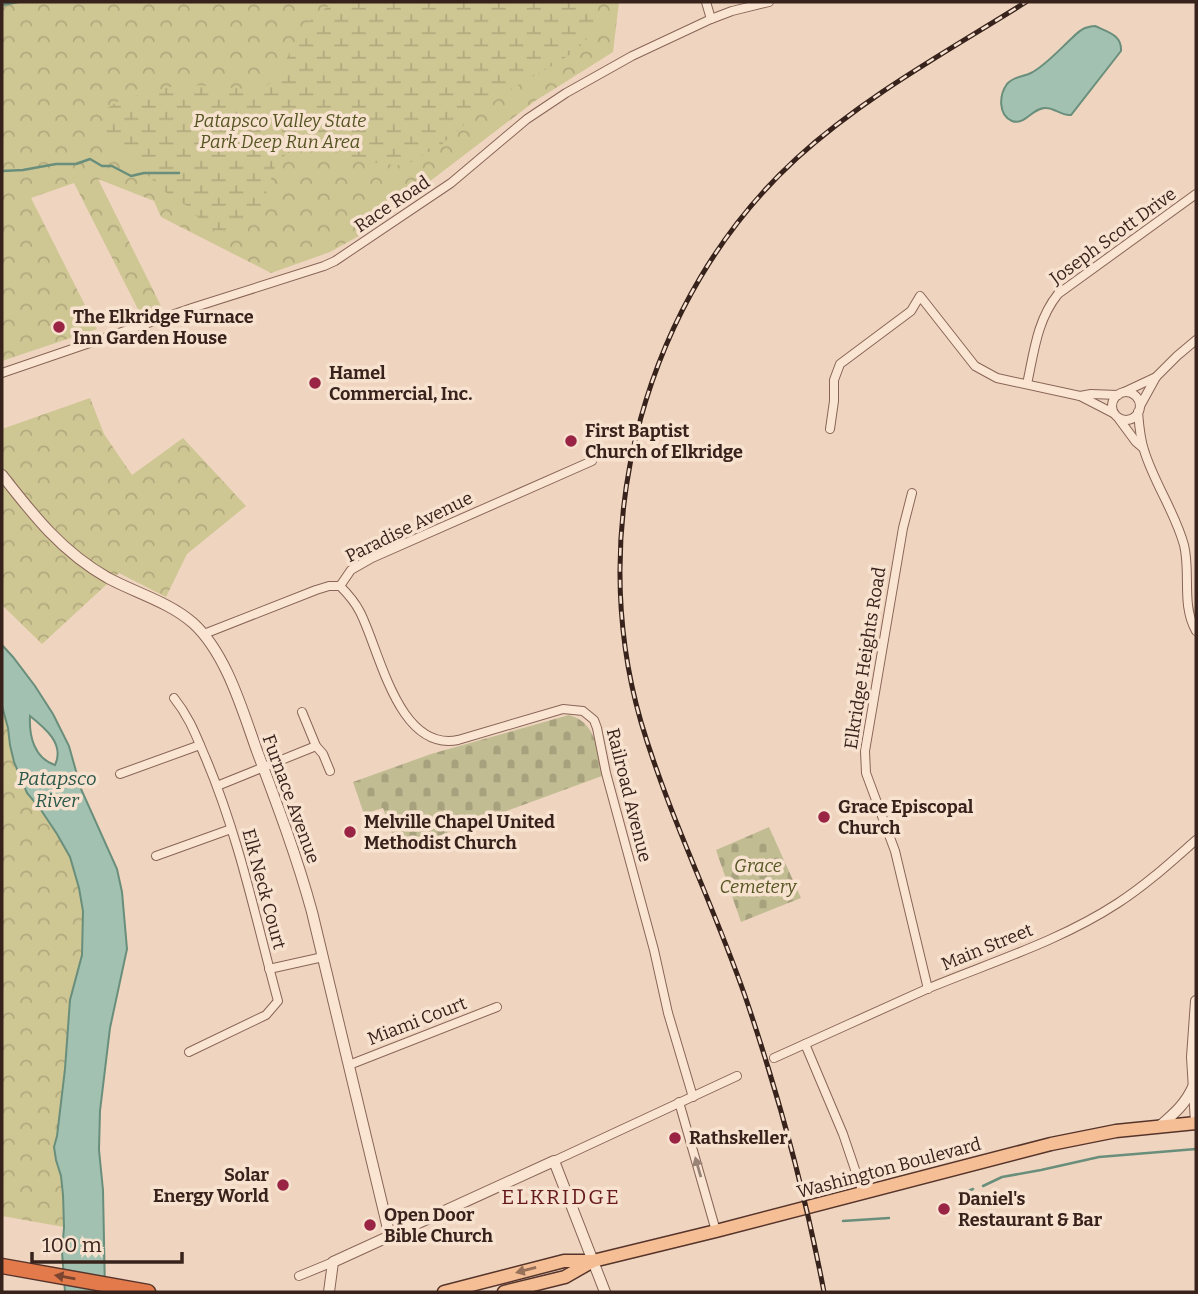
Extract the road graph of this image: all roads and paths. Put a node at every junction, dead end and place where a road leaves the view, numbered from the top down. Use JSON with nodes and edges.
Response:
{"nodes":[{"id":1,"x":706,"y":2,"type":"edge"},
{"id":2,"x":769,"y":2,"type":"edge"},
{"id":3,"x":710,"y":19,"type":"junction"},
{"id":4,"x":1196,"y":194,"type":"edge"},
{"id":5,"x":1196,"y":340,"type":"edge"},
{"id":6,"x":2,"y":373,"type":"edge"},
{"id":7,"x":1156,"y":377,"type":"junction"},
{"id":8,"x":1027,"y":384,"type":"junction"},
{"id":9,"x":1120,"y":394,"type":"junction"},
{"id":10,"x":1080,"y":396,"type":"junction"},
{"id":11,"x":1139,"y":409,"type":"junction"},
{"id":12,"x":1116,"y":416,"type":"junction"},
{"id":13,"x":830,"y":429,"type":"dead end"},
{"id":14,"x":1143,"y":448,"type":"junction"},
{"id":15,"x":592,"y":461,"type":"dead end"},
{"id":16,"x":2,"y":475,"type":"edge"},
{"id":17,"x":912,"y":493,"type":"dead end"},
{"id":18,"x":340,"y":586,"type":"junction"},
{"id":19,"x":1196,"y":631,"type":"edge"},
{"id":20,"x":204,"y":634,"type":"junction"},
{"id":21,"x":173,"y":698,"type":"dead end"},
{"id":22,"x":302,"y":712,"type":"dead end"},
{"id":23,"x":200,"y":745,"type":"junction"},
{"id":24,"x":316,"y":746,"type":"junction"},
{"id":25,"x":264,"y":767,"type":"junction"},
{"id":26,"x":330,"y":771,"type":"dead end"},
{"id":27,"x":120,"y":774,"type":"dead end"},
{"id":28,"x":217,"y":786,"type":"junction"},
{"id":29,"x":231,"y":829,"type":"junction"},
{"id":30,"x":1196,"y":840,"type":"edge"},
{"id":31,"x":156,"y":856,"type":"dead end"},
{"id":32,"x":323,"y":957,"type":"junction"},
{"id":33,"x":269,"y":969,"type":"junction"},
{"id":34,"x":928,"y":989,"type":"junction"},
{"id":35,"x":1196,"y":1002,"type":"edge"},
{"id":36,"x":497,"y":1007,"type":"dead end"},
{"id":37,"x":805,"y":1044,"type":"junction"},
{"id":38,"x":188,"y":1052,"type":"dead end"},
{"id":39,"x":774,"y":1058,"type":"dead end"},
{"id":40,"x":349,"y":1065,"type":"junction"},
{"id":41,"x":737,"y":1076,"type":"dead end"},
{"id":42,"x":1193,"y":1086,"type":"junction"},
{"id":43,"x":694,"y":1097,"type":"junction"},
{"id":44,"x":679,"y":1102,"type":"junction"},
{"id":45,"x":1196,"y":1123,"type":"edge"},
{"id":46,"x":1161,"y":1125,"type":"junction"},
{"id":47,"x":554,"y":1161,"type":"junction"},
{"id":48,"x":863,"y":1193,"type":"junction"},
{"id":49,"x":716,"y":1231,"type":"junction"},
{"id":50,"x":390,"y":1237,"type":"junction"},
{"id":51,"x":593,"y":1261,"type":"junction"},
{"id":52,"x":332,"y":1262,"type":"junction"},
{"id":53,"x":2,"y":1266,"type":"edge"},
{"id":54,"x":299,"y":1276,"type":"dead end"},
{"id":55,"x":148,"y":1292,"type":"edge"},
{"id":56,"x":328,"y":1292,"type":"edge"},
{"id":57,"x":444,"y":1292,"type":"edge"},
{"id":58,"x":504,"y":1292,"type":"edge"},
{"id":59,"x":605,"y":1292,"type":"edge"}],
"edges":[{"from":1,"to":3,"type":"street"},
{"from":2,"to":3,"type":"street","name":"Race Road"},
{"from":3,"to":6,"type":"street","name":"Race Road"},
{"from":4,"to":8,"type":"street","name":"Joseph Scott Drive"},
{"from":5,"to":7,"type":"street"},
{"from":7,"to":9,"type":"street"},
{"from":7,"to":11,"type":"street"},
{"from":8,"to":10,"type":"street"},
{"from":8,"to":13,"type":"street"},
{"from":9,"to":10,"type":"street"},
{"from":9,"to":11,"type":"street"},
{"from":9,"to":12,"type":"street"},
{"from":10,"to":12,"type":"street"},
{"from":11,"to":12,"type":"street"},
{"from":11,"to":14,"type":"street"},
{"from":12,"to":14,"type":"street"},
{"from":14,"to":19,"type":"street"},
{"from":15,"to":18,"type":"street","name":"Paradise Avenue"},
{"from":16,"to":20,"type":"street","name":"Furnace Avenue"},
{"from":17,"to":34,"type":"street","name":"Elkridge Heights Road"},
{"from":18,"to":20,"type":"street","name":"Paradise Avenue"},
{"from":18,"to":43,"type":"street","name":"Railroad Avenue"},
{"from":20,"to":25,"type":"street","name":"Furnace Avenue"},
{"from":21,"to":23,"type":"street","name":"Elk Neck Court"},
{"from":22,"to":24,"type":"street"},
{"from":23,"to":27,"type":"street"},
{"from":23,"to":28,"type":"street","name":"Elk Neck Court"},
{"from":24,"to":25,"type":"street"},
{"from":24,"to":26,"type":"street"},
{"from":25,"to":28,"type":"street"},
{"from":25,"to":32,"type":"street","name":"Furnace Avenue"},
{"from":28,"to":29,"type":"street","name":"Elk Neck Court"},
{"from":29,"to":31,"type":"street"},
{"from":29,"to":33,"type":"street","name":"Elk Neck Court"},
{"from":30,"to":34,"type":"street","name":"Main Street"},
{"from":32,"to":33,"type":"street"},
{"from":32,"to":40,"type":"street","name":"Furnace Avenue"},
{"from":33,"to":38,"type":"street","name":"Elk Neck Court"},
{"from":34,"to":37,"type":"street","name":"Main Street"},
{"from":35,"to":42,"type":"street"},
{"from":36,"to":40,"type":"street","name":"Miami Court"},
{"from":37,"to":39,"type":"street","name":"Main Street"},
{"from":37,"to":48,"type":"street"},
{"from":40,"to":50,"type":"street","name":"Furnace Avenue"},
{"from":41,"to":43,"type":"street"},
{"from":42,"to":45,"type":"street"},
{"from":42,"to":46,"type":"street"},
{"from":43,"to":44,"type":"street"},
{"from":44,"to":47,"type":"street"},
{"from":49,"to":44,"type":"street","one_way":true},
{"from":45,"to":46,"type":"main road","name":"Washington Boulevard"},
{"from":46,"to":48,"type":"main road","name":"Washington Boulevard"},
{"from":47,"to":50,"type":"street"},
{"from":47,"to":51,"type":"street"},
{"from":48,"to":49,"type":"main road","name":"Washington Boulevard"},
{"from":49,"to":51,"type":"main road","name":"Washington Boulevard"},
{"from":50,"to":52,"type":"street"},
{"from":51,"to":57,"type":"main road","name":"Washington Boulevard","one_way":true},
{"from":51,"to":58,"type":"main road","name":"Washington Boulevard"},
{"from":51,"to":59,"type":"street"},
{"from":52,"to":54,"type":"street"},
{"from":52,"to":56,"type":"street"},
{"from":55,"to":53,"type":"highway","one_way":true}]}
